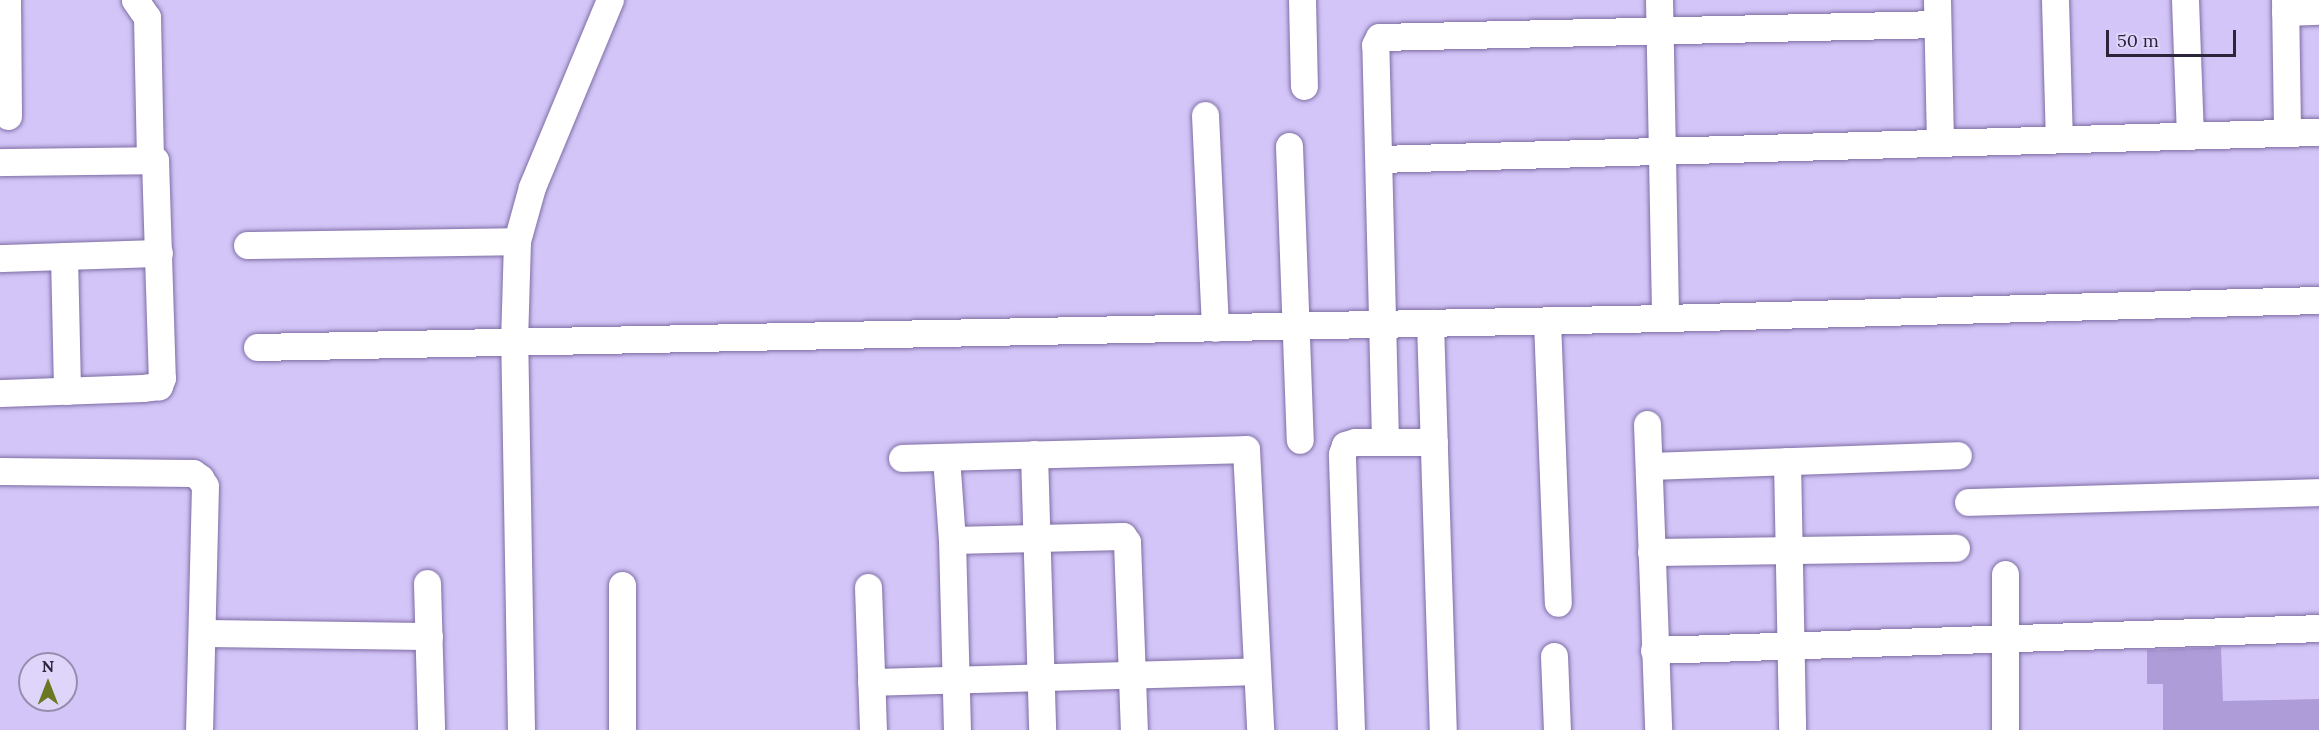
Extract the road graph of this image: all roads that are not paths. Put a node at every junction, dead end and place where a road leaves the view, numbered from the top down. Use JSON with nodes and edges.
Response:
{"nodes":[{"id":1,"x":6,"y":0,"type":"edge"},
{"id":2,"x":135,"y":0,"type":"edge"},
{"id":3,"x":610,"y":0,"type":"edge"},
{"id":4,"x":1302,"y":0,"type":"edge"},
{"id":5,"x":1659,"y":0,"type":"edge"},
{"id":6,"x":2055,"y":0,"type":"edge"},
{"id":7,"x":2185,"y":0,"type":"edge"},
{"id":8,"x":2285,"y":6,"type":"edge"},
{"id":9,"x":2319,"y":11,"type":"edge"},
{"id":10,"x":1937,"y":12,"type":"edge"},
{"id":11,"x":1660,"y":31,"type":"junction"},
{"id":12,"x":1304,"y":86,"type":"dead end"},
{"id":13,"x":1205,"y":115,"type":"dead end"},
{"id":14,"x":8,"y":116,"type":"dead end"},
{"id":15,"x":2319,"y":132,"type":"edge"},
{"id":16,"x":2287,"y":133,"type":"junction"},
{"id":17,"x":2190,"y":136,"type":"junction"},
{"id":18,"x":2059,"y":139,"type":"junction"},
{"id":19,"x":1940,"y":143,"type":"junction"},
{"id":20,"x":1289,"y":146,"type":"dead end"},
{"id":21,"x":1661,"y":151,"type":"junction"},
{"id":22,"x":150,"y":159,"type":"junction"},
{"id":23,"x":1379,"y":159,"type":"junction"},
{"id":24,"x":0,"y":162,"type":"edge"},
{"id":25,"x":517,"y":241,"type":"junction"},
{"id":26,"x":247,"y":245,"type":"dead end"},
{"id":27,"x":159,"y":253,"type":"junction"},
{"id":28,"x":64,"y":256,"type":"junction"},
{"id":29,"x":0,"y":258,"type":"edge"},
{"id":30,"x":2319,"y":300,"type":"edge"},
{"id":31,"x":1665,"y":318,"type":"junction"},
{"id":32,"x":1547,"y":321,"type":"junction"},
{"id":33,"x":1430,"y":323,"type":"junction"},
{"id":34,"x":1383,"y":324,"type":"junction"},
{"id":35,"x":1296,"y":326,"type":"junction"},
{"id":36,"x":1215,"y":328,"type":"junction"},
{"id":37,"x":514,"y":342,"type":"junction"},
{"id":38,"x":257,"y":347,"type":"dead end"},
{"id":39,"x":67,"y":391,"type":"junction"},
{"id":40,"x":0,"y":393,"type":"edge"},
{"id":41,"x":1647,"y":424,"type":"dead end"},
{"id":42,"x":1300,"y":440,"type":"dead end"},
{"id":43,"x":1385,"y":441,"type":"junction"},
{"id":44,"x":1434,"y":442,"type":"junction"},
{"id":45,"x":1034,"y":454,"type":"junction"},
{"id":46,"x":1958,"y":455,"type":"dead end"},
{"id":47,"x":946,"y":457,"type":"junction"},
{"id":48,"x":902,"y":458,"type":"dead end"},
{"id":49,"x":1787,"y":461,"type":"junction"},
{"id":50,"x":1649,"y":466,"type":"junction"},
{"id":51,"x":0,"y":471,"type":"edge"},
{"id":52,"x":2319,"y":492,"type":"edge"},
{"id":53,"x":1968,"y":501,"type":"dead end"},
{"id":54,"x":1036,"y":538,"type":"junction"},
{"id":55,"x":952,"y":540,"type":"junction"},
{"id":56,"x":1956,"y":548,"type":"dead end"},
{"id":57,"x":1789,"y":550,"type":"junction"},
{"id":58,"x":1652,"y":552,"type":"junction"},
{"id":59,"x":2005,"y":574,"type":"dead end"},
{"id":60,"x":427,"y":583,"type":"dead end"},
{"id":61,"x":622,"y":585,"type":"dead end"},
{"id":62,"x":868,"y":587,"type":"dead end"},
{"id":63,"x":1558,"y":603,"type":"dead end"},
{"id":64,"x":2319,"y":628,"type":"edge"},
{"id":65,"x":202,"y":633,"type":"junction"},
{"id":66,"x":429,"y":636,"type":"junction"},
{"id":67,"x":2005,"y":639,"type":"junction"},
{"id":68,"x":1791,"y":645,"type":"junction"},
{"id":69,"x":1654,"y":650,"type":"junction"},
{"id":70,"x":1554,"y":656,"type":"dead end"},
{"id":71,"x":1256,"y":671,"type":"junction"},
{"id":72,"x":1131,"y":675,"type":"junction"},
{"id":73,"x":1040,"y":677,"type":"junction"},
{"id":74,"x":956,"y":679,"type":"junction"},
{"id":75,"x":871,"y":682,"type":"junction"},
{"id":76,"x":199,"y":730,"type":"edge"},
{"id":77,"x":431,"y":730,"type":"edge"},
{"id":78,"x":521,"y":730,"type":"edge"},
{"id":79,"x":622,"y":730,"type":"edge"},
{"id":80,"x":873,"y":730,"type":"edge"},
{"id":81,"x":957,"y":730,"type":"edge"},
{"id":82,"x":1042,"y":730,"type":"edge"},
{"id":83,"x":1134,"y":730,"type":"edge"},
{"id":84,"x":1260,"y":730,"type":"edge"},
{"id":85,"x":1351,"y":730,"type":"edge"},
{"id":86,"x":1443,"y":730,"type":"edge"},
{"id":87,"x":1557,"y":730,"type":"edge"},
{"id":88,"x":1658,"y":730,"type":"edge"},
{"id":89,"x":1792,"y":730,"type":"edge"},
{"id":90,"x":2005,"y":730,"type":"edge"}],
"edges":[{"from":1,"to":14,"type":"street"},
{"from":2,"to":22,"type":"street"},
{"from":3,"to":25,"type":"street"},
{"from":4,"to":12,"type":"street"},
{"from":5,"to":11,"type":"street"},
{"from":6,"to":18,"type":"street"},
{"from":7,"to":17,"type":"street"},
{"from":8,"to":9,"type":"street"},
{"from":8,"to":16,"type":"street"},
{"from":10,"to":11,"type":"street"},
{"from":10,"to":19,"type":"street"},
{"from":11,"to":21,"type":"street"},
{"from":11,"to":23,"type":"street"},
{"from":13,"to":36,"type":"street"},
{"from":15,"to":16,"type":"street"},
{"from":16,"to":17,"type":"street"},
{"from":17,"to":18,"type":"street"},
{"from":18,"to":19,"type":"street"},
{"from":19,"to":21,"type":"street"},
{"from":20,"to":35,"type":"street"},
{"from":21,"to":23,"type":"street"},
{"from":21,"to":31,"type":"street"},
{"from":22,"to":24,"type":"street"},
{"from":22,"to":27,"type":"street"},
{"from":23,"to":34,"type":"street"},
{"from":25,"to":26,"type":"street"},
{"from":25,"to":37,"type":"street"},
{"from":27,"to":28,"type":"street"},
{"from":27,"to":39,"type":"street"},
{"from":28,"to":29,"type":"street"},
{"from":28,"to":39,"type":"street"},
{"from":30,"to":31,"type":"street"},
{"from":31,"to":32,"type":"street"},
{"from":32,"to":33,"type":"street"},
{"from":32,"to":63,"type":"street"},
{"from":33,"to":34,"type":"street"},
{"from":33,"to":44,"type":"street"},
{"from":34,"to":35,"type":"street"},
{"from":34,"to":43,"type":"street"},
{"from":35,"to":36,"type":"street"},
{"from":35,"to":42,"type":"street"},
{"from":36,"to":37,"type":"street"},
{"from":37,"to":38,"type":"street"},
{"from":37,"to":78,"type":"street"},
{"from":39,"to":40,"type":"street"},
{"from":41,"to":50,"type":"street"},
{"from":43,"to":44,"type":"street"},
{"from":43,"to":85,"type":"street"},
{"from":44,"to":86,"type":"street"},
{"from":45,"to":47,"type":"street"},
{"from":45,"to":54,"type":"street"},
{"from":45,"to":71,"type":"street"},
{"from":46,"to":49,"type":"street"},
{"from":47,"to":48,"type":"street"},
{"from":47,"to":55,"type":"street"},
{"from":49,"to":50,"type":"street"},
{"from":49,"to":57,"type":"street"},
{"from":50,"to":58,"type":"street"},
{"from":51,"to":65,"type":"street"},
{"from":52,"to":53,"type":"street"},
{"from":54,"to":55,"type":"street"},
{"from":54,"to":72,"type":"street"},
{"from":54,"to":73,"type":"street"},
{"from":55,"to":74,"type":"street"},
{"from":56,"to":57,"type":"street"},
{"from":57,"to":58,"type":"street"},
{"from":57,"to":68,"type":"street"},
{"from":58,"to":69,"type":"street"},
{"from":59,"to":67,"type":"street"},
{"from":60,"to":66,"type":"street"},
{"from":61,"to":79,"type":"street"},
{"from":62,"to":75,"type":"street"},
{"from":64,"to":67,"type":"street"},
{"from":65,"to":66,"type":"street"},
{"from":65,"to":76,"type":"street"},
{"from":66,"to":77,"type":"street"},
{"from":67,"to":68,"type":"street"},
{"from":67,"to":90,"type":"street"},
{"from":68,"to":69,"type":"street"},
{"from":68,"to":89,"type":"street"},
{"from":69,"to":88,"type":"street"},
{"from":70,"to":87,"type":"street"},
{"from":71,"to":72,"type":"street"},
{"from":71,"to":84,"type":"street"},
{"from":72,"to":73,"type":"street"},
{"from":72,"to":83,"type":"street"},
{"from":73,"to":74,"type":"street"},
{"from":73,"to":82,"type":"street"},
{"from":74,"to":75,"type":"street"},
{"from":74,"to":81,"type":"street"},
{"from":75,"to":80,"type":"street"}]}
